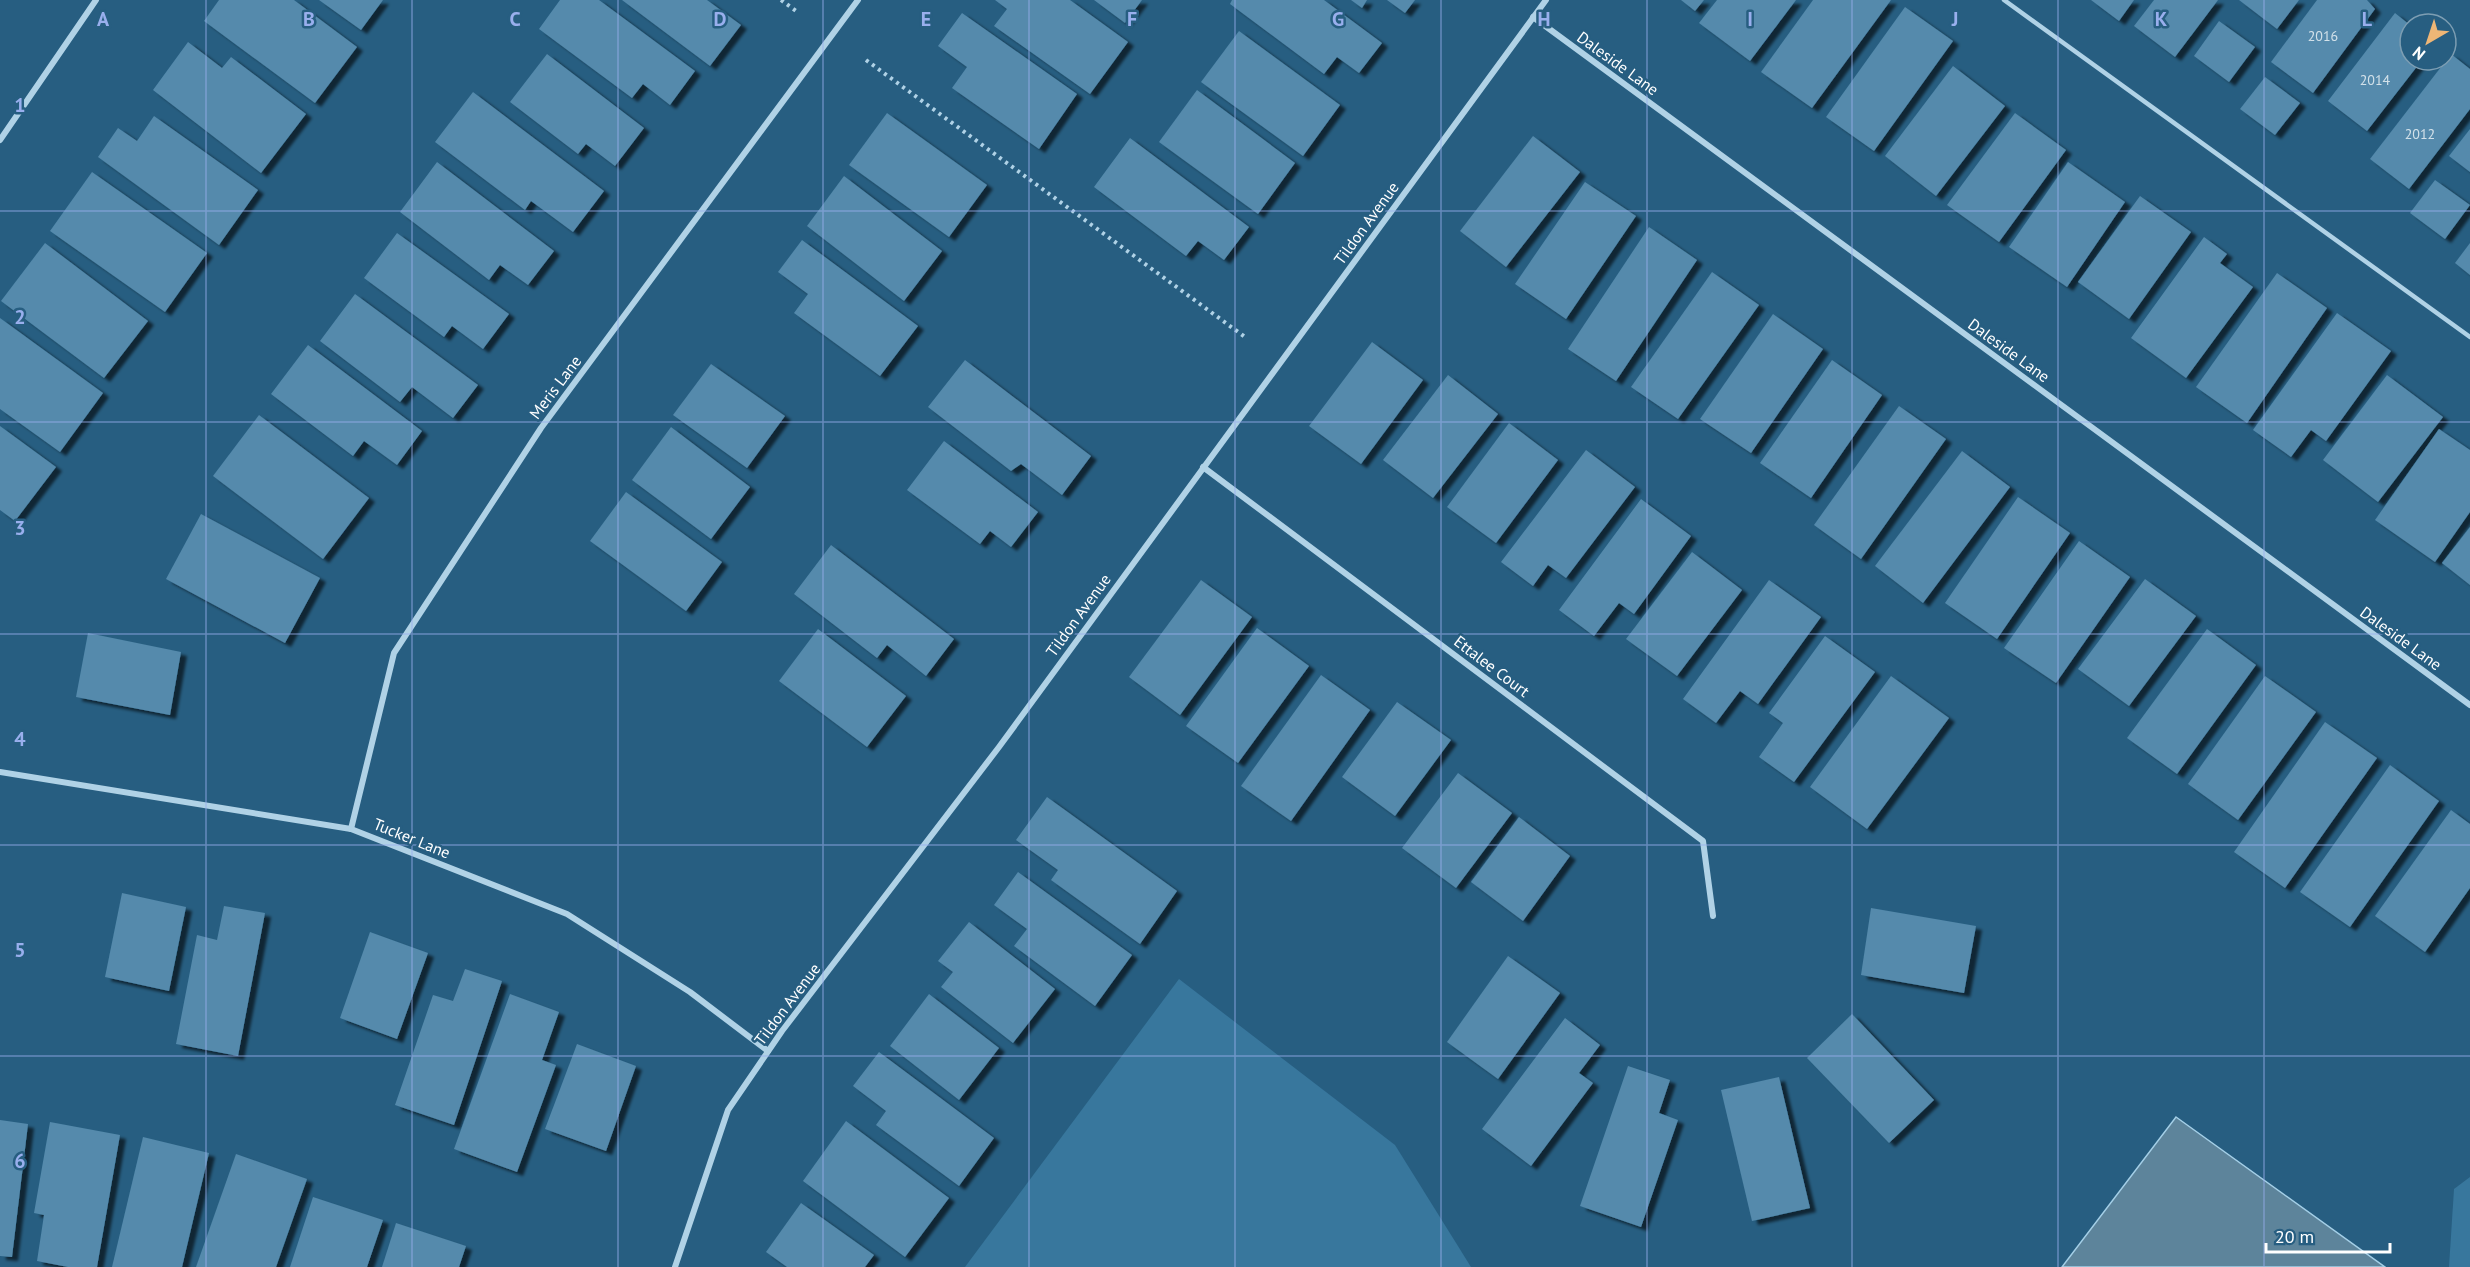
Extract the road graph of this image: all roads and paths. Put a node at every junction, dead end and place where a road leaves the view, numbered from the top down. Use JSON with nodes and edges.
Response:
{"nodes":[{"id":1,"x":96,"y":0,"type":"edge"},
{"id":2,"x":781,"y":0,"type":"edge"},
{"id":3,"x":858,"y":0,"type":"edge"},
{"id":4,"x":1546,"y":0,"type":"edge"},
{"id":5,"x":2004,"y":0,"type":"edge"},
{"id":6,"x":799,"y":13,"type":"dead end"},
{"id":7,"x":1533,"y":17,"type":"junction"},
{"id":8,"x":866,"y":60,"type":"dead end"},
{"id":9,"x":0,"y":140,"type":"edge"},
{"id":10,"x":1245,"y":337,"type":"dead end"},
{"id":11,"x":2470,"y":337,"type":"edge"},
{"id":12,"x":1203,"y":467,"type":"junction"},
{"id":13,"x":2470,"y":705,"type":"edge"},
{"id":14,"x":0,"y":772,"type":"edge"},
{"id":15,"x":351,"y":829,"type":"junction"},
{"id":16,"x":1713,"y":916,"type":"dead end"},
{"id":17,"x":768,"y":1051,"type":"junction"},
{"id":18,"x":675,"y":1267,"type":"edge"}],
"edges":[{"from":1,"to":9,"type":"street"},
{"from":2,"to":6,"type":"path"},
{"from":3,"to":15,"type":"street","name":"Meris Lane"},
{"from":4,"to":7,"type":"street","name":"Tildon Avenue"},
{"from":5,"to":11,"type":"lane"},
{"from":7,"to":12,"type":"street","name":"Tildon Avenue"},
{"from":7,"to":13,"type":"street","name":"Daleside Lane"},
{"from":8,"to":10,"type":"path"},
{"from":12,"to":16,"type":"street","name":"Ettalee Court"},
{"from":12,"to":17,"type":"street","name":"Tildon Avenue"},
{"from":14,"to":15,"type":"street","name":"Tucker Lane"},
{"from":15,"to":17,"type":"street","name":"Tucker Lane"},
{"from":17,"to":18,"type":"street","name":"Tildon Avenue"}]}
